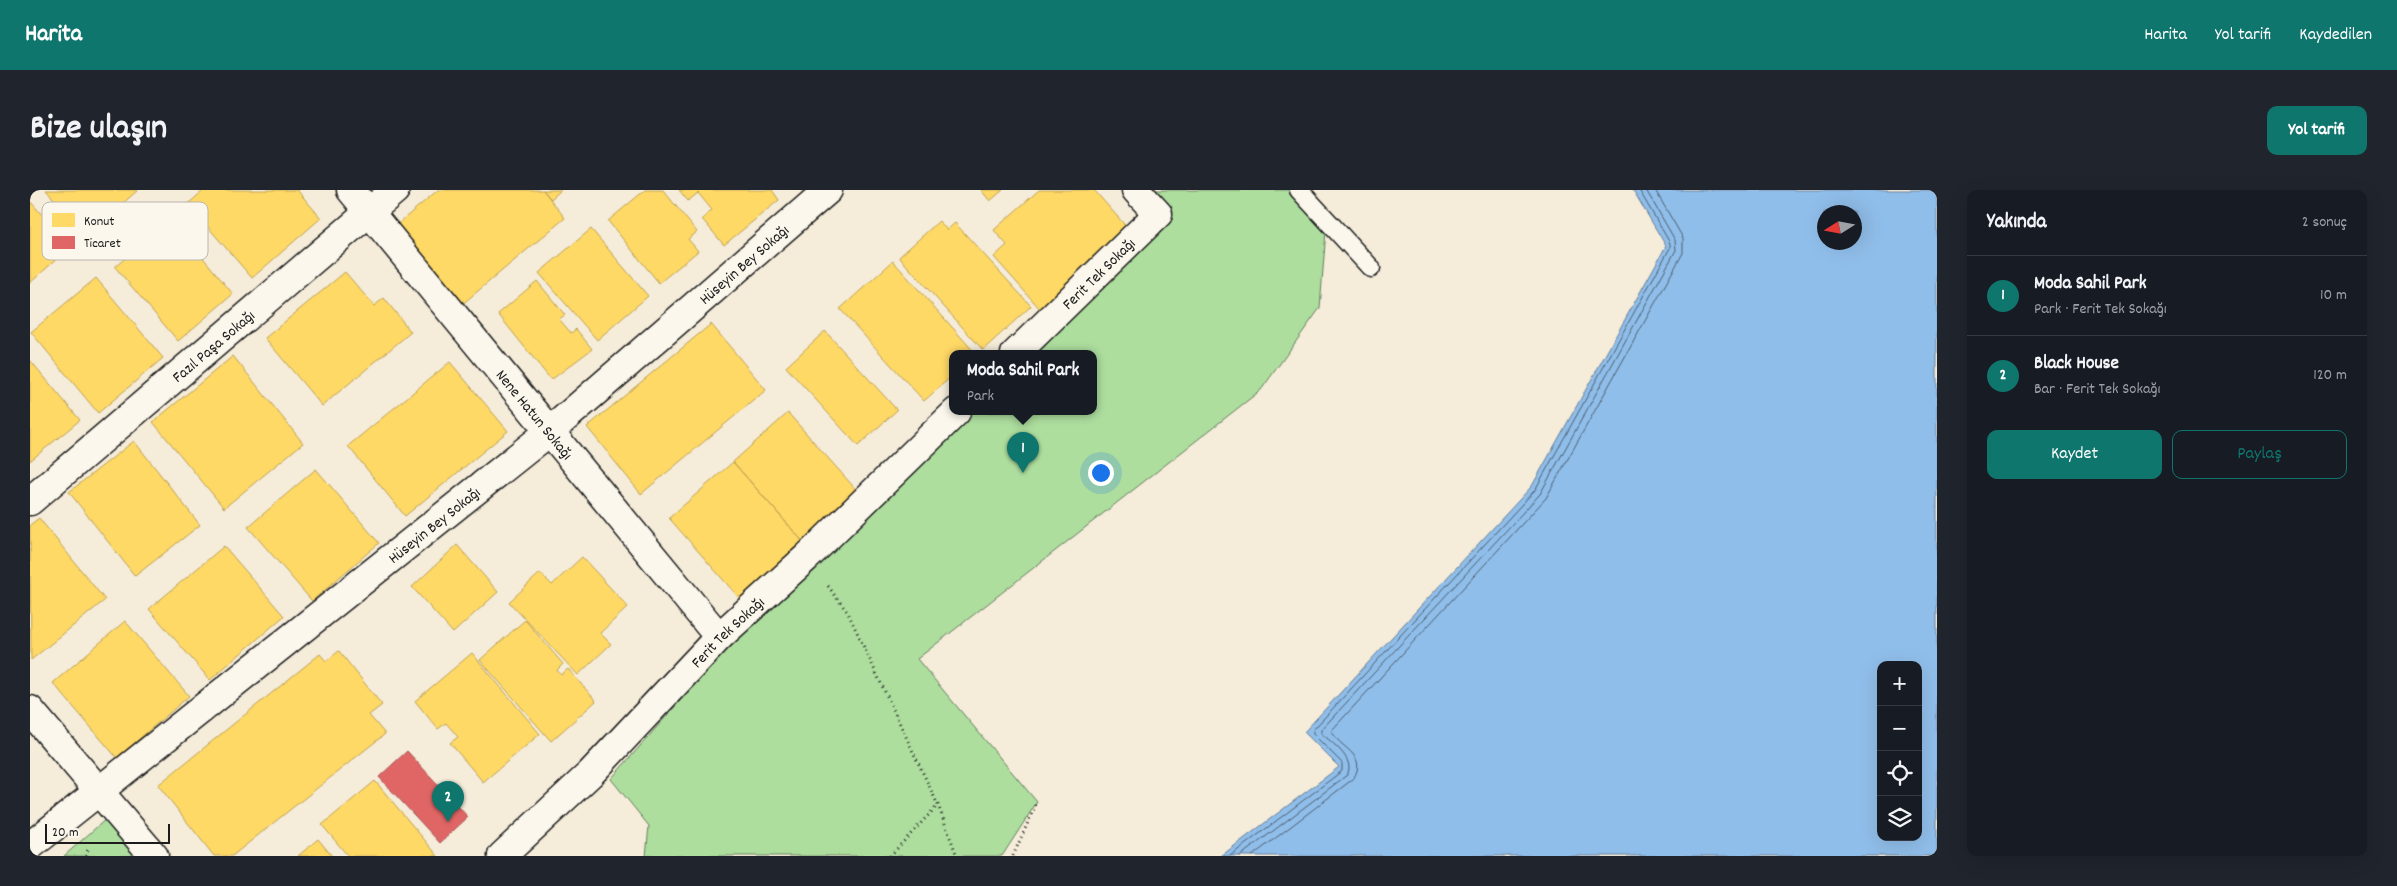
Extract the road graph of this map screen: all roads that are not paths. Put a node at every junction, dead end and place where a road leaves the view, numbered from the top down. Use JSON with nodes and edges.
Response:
{"nodes":[{"id":1,"x":351,"y":190,"type":"edge"},
{"id":2,"x":395,"y":190,"type":"edge"},
{"id":3,"x":828,"y":190,"type":"edge"},
{"id":4,"x":1136,"y":190,"type":"edge"},
{"id":5,"x":1299,"y":190,"type":"edge"},
{"id":6,"x":369,"y":211,"type":"junction"},
{"id":7,"x":1371,"y":268,"type":"dead end"},
{"id":8,"x":1018,"y":350,"type":"edge"},
{"id":9,"x":953,"y":415,"type":"edge"},
{"id":10,"x":549,"y":432,"type":"junction"},
{"id":11,"x":30,"y":501,"type":"edge"},
{"id":12,"x":719,"y":637,"type":"junction"},
{"id":13,"x":30,"y":710,"type":"edge"},
{"id":14,"x":98,"y":792,"type":"junction"},
{"id":15,"x":30,"y":846,"type":"edge"},
{"id":16,"x":154,"y":856,"type":"edge"},
{"id":17,"x":502,"y":856,"type":"edge"}],
"edges":[{"from":1,"to":6,"type":"street","name":"Nene Hatun Sokağı"},
{"from":2,"to":6,"type":"street","name":"Fazıl Paşa Sokağı"},
{"from":3,"to":10,"type":"street","name":"Hüseyin Bey Sokağı"},
{"from":4,"to":8,"type":"street","name":"Ferit Tek Sokağı"},
{"from":5,"to":7,"type":"lane"},
{"from":6,"to":10,"type":"street","name":"Nene Hatun Sokağı"},
{"from":6,"to":11,"type":"street","name":"Fazıl Paşa Sokağı"},
{"from":9,"to":12,"type":"street","name":"Ferit Tek Sokağı"},
{"from":10,"to":12,"type":"street","name":"Nene Hatun Sokağı"},
{"from":10,"to":14,"type":"street","name":"Hüseyin Bey Sokağı"},
{"from":12,"to":17,"type":"street","name":"Ferit Tek Sokağı"},
{"from":13,"to":14,"type":"street"},
{"from":14,"to":15,"type":"street","name":"Hüseyin Bey Sokağı"},
{"from":14,"to":16,"type":"street"}]}
